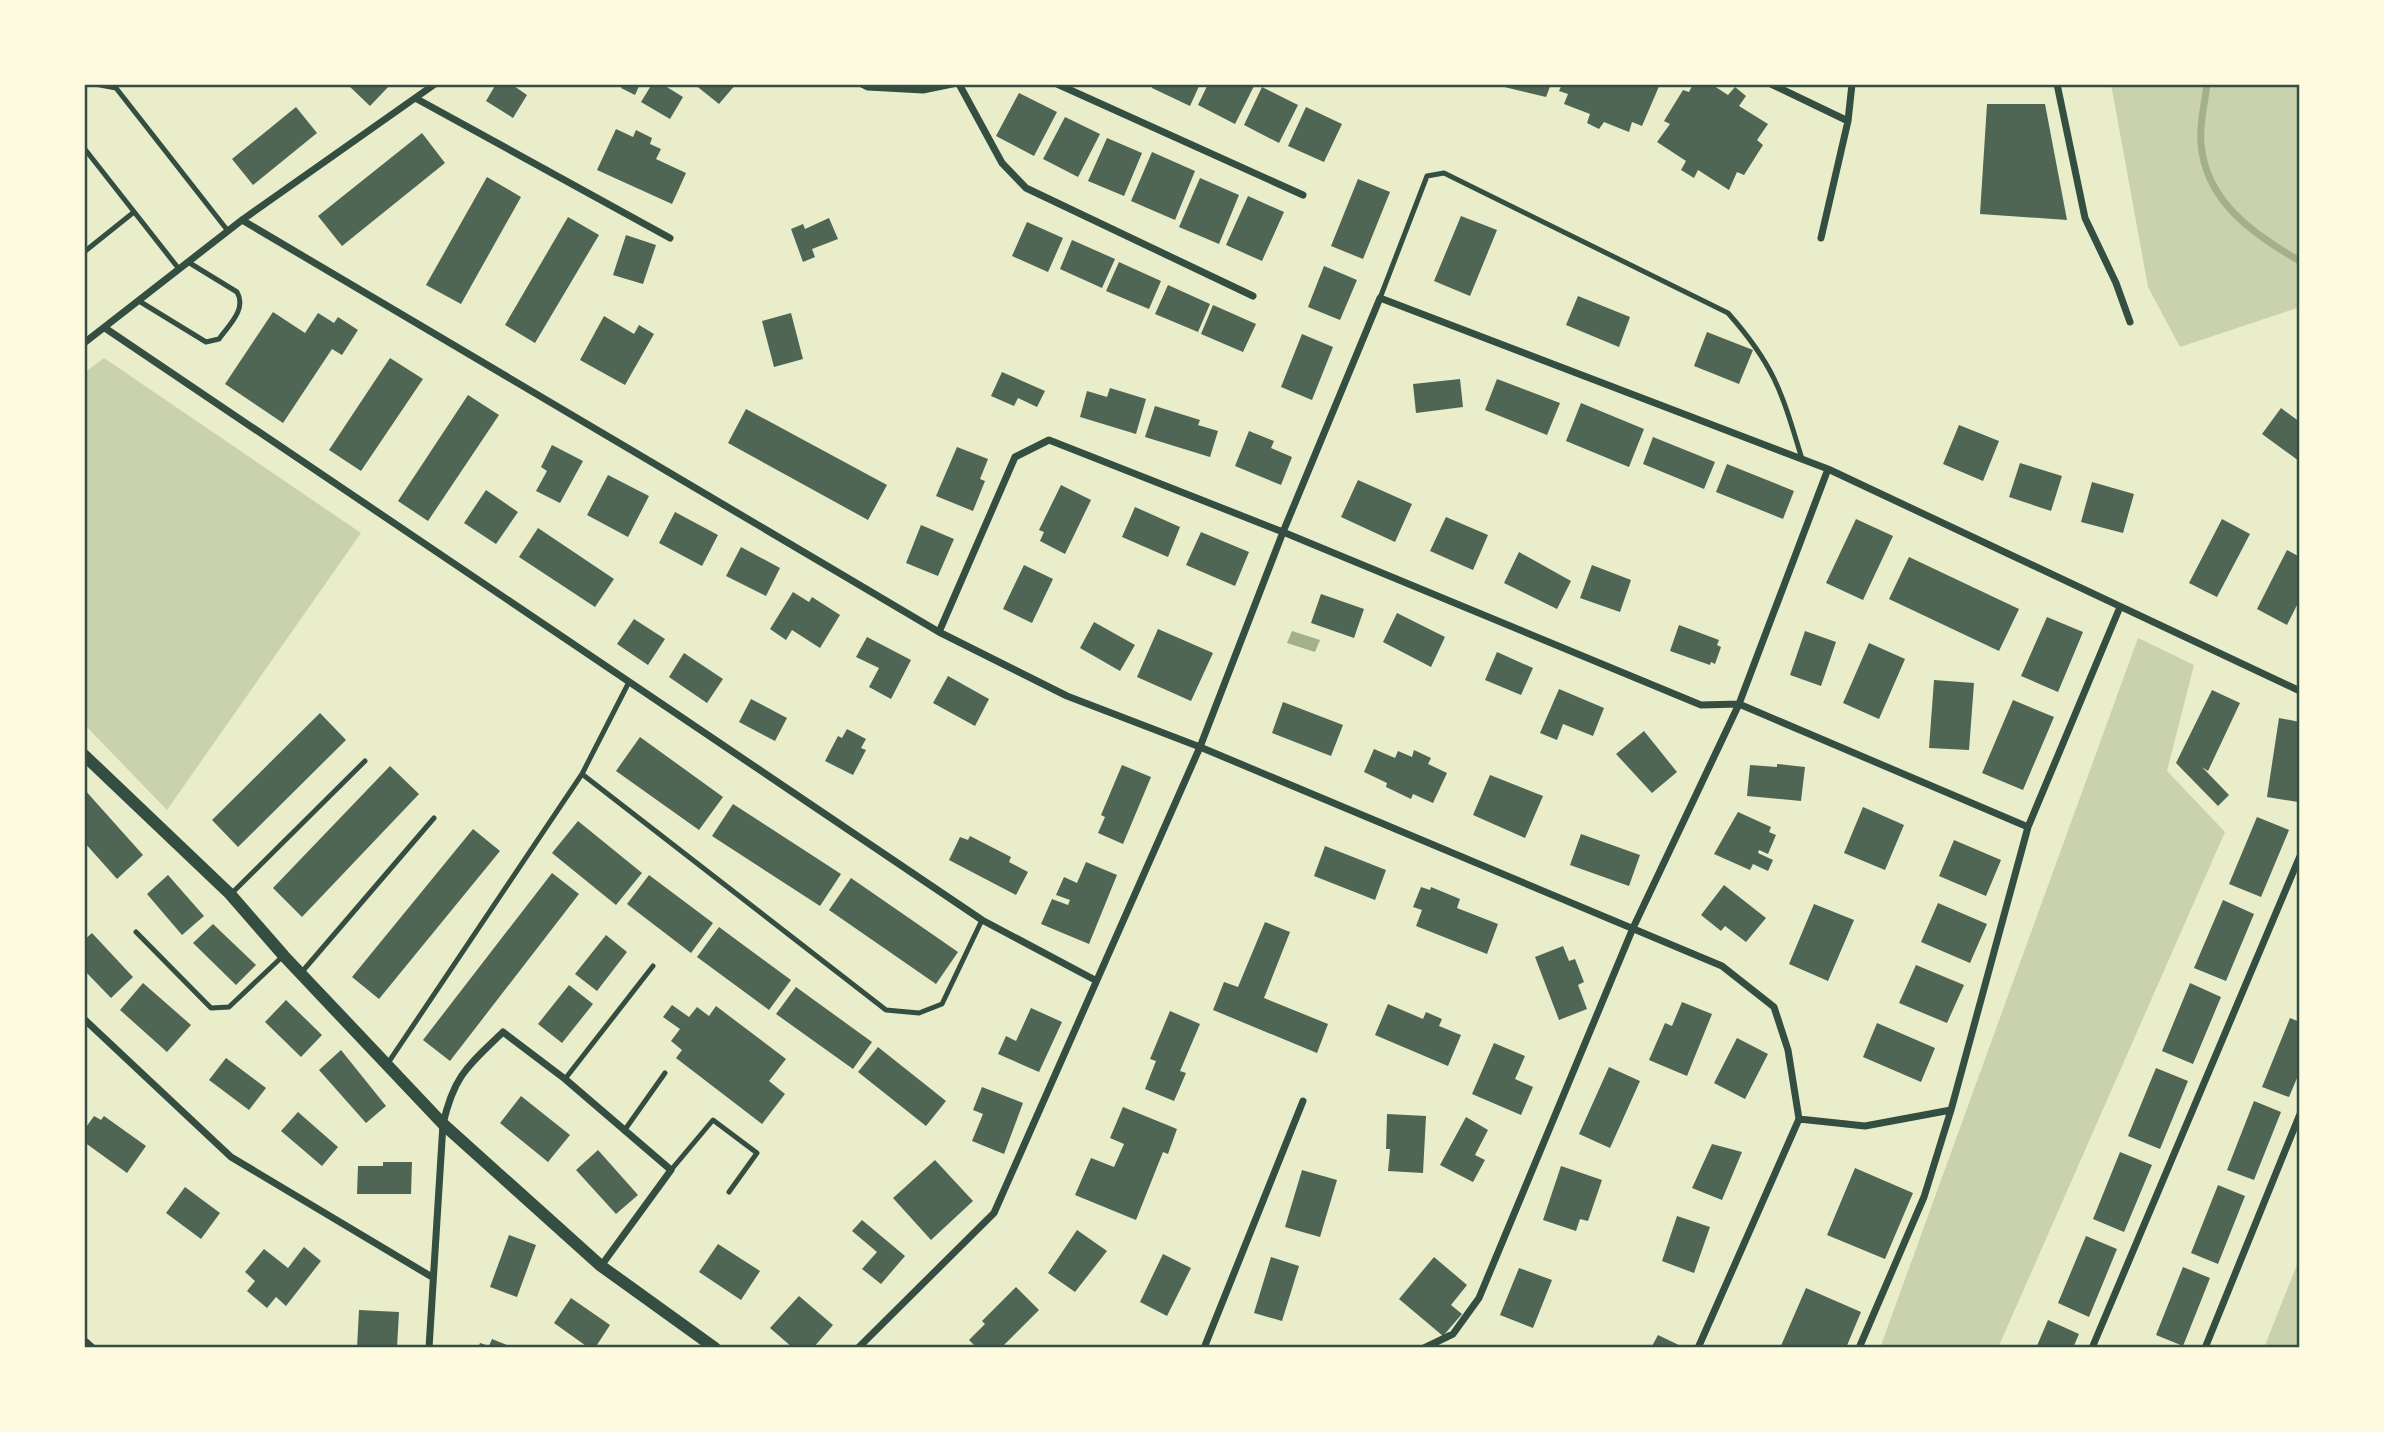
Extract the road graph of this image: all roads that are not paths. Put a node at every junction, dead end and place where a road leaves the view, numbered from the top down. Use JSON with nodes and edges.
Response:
{"nodes":[{"id":1,"x":95,"y":84,"type":"edge"},
{"id":2,"x":435,"y":84,"type":"edge"},
{"id":3,"x":862,"y":84,"type":"edge"},
{"id":4,"x":952,"y":84,"type":"edge"},
{"id":5,"x":959,"y":84,"type":"edge"},
{"id":6,"x":1057,"y":84,"type":"edge"},
{"id":7,"x":1771,"y":84,"type":"edge"},
{"id":8,"x":1853,"y":84,"type":"edge"},
{"id":9,"x":2057,"y":84,"type":"edge"},
{"id":10,"x":417,"y":99,"type":"junction"},
{"id":11,"x":1848,"y":121,"type":"junction"},
{"id":12,"x":84,"y":148,"type":"edge"},
{"id":13,"x":1303,"y":195,"type":"dead end"},
{"id":14,"x":134,"y":212,"type":"junction"},
{"id":15,"x":242,"y":220,"type":"junction"},
{"id":16,"x":228,"y":231,"type":"junction"},
{"id":17,"x":670,"y":238,"type":"dead end"},
{"id":18,"x":1821,"y":238,"type":"dead end"},
{"id":19,"x":84,"y":252,"type":"edge"},
{"id":20,"x":188,"y":262,"type":"junction"},
{"id":21,"x":179,"y":269,"type":"junction"},
{"id":22,"x":1253,"y":296,"type":"dead end"},
{"id":23,"x":1380,"y":298,"type":"junction"},
{"id":24,"x":139,"y":301,"type":"junction"},
{"id":25,"x":2130,"y":323,"type":"dead end"},
{"id":26,"x":105,"y":328,"type":"junction"},
{"id":27,"x":84,"y":343,"type":"edge"},
{"id":28,"x":1802,"y":459,"type":"junction"},
{"id":29,"x":1828,"y":469,"type":"junction"},
{"id":30,"x":1283,"y":532,"type":"junction"},
{"id":31,"x":2120,"y":607,"type":"junction"},
{"id":32,"x":939,"y":632,"type":"junction"},
{"id":33,"x":629,"y":682,"type":"junction"},
{"id":34,"x":2300,"y":691,"type":"edge"},
{"id":35,"x":1739,"y":704,"type":"junction"},
{"id":36,"x":1199,"y":747,"type":"junction"},
{"id":37,"x":84,"y":755,"type":"edge"},
{"id":38,"x":365,"y":761,"type":"dead end"},
{"id":39,"x":582,"y":774,"type":"junction"},
{"id":40,"x":434,"y":818,"type":"dead end"},
{"id":41,"x":2028,"y":827,"type":"junction"},
{"id":42,"x":2300,"y":856,"type":"edge"},
{"id":43,"x":230,"y":894,"type":"junction"},
{"id":44,"x":982,"y":920,"type":"junction"},
{"id":45,"x":1633,"y":928,"type":"junction"},
{"id":46,"x":136,"y":932,"type":"dead end"},
{"id":47,"x":284,"y":956,"type":"junction"},
{"id":48,"x":653,"y":966,"type":"dead end"},
{"id":49,"x":301,"y":973,"type":"junction"},
{"id":50,"x":1095,"y":980,"type":"junction"},
{"id":51,"x":84,"y":1018,"type":"edge"},
{"id":52,"x":387,"y":1065,"type":"junction"},
{"id":53,"x":665,"y":1073,"type":"dead end"},
{"id":54,"x":565,"y":1079,"type":"junction"},
{"id":55,"x":1303,"y":1101,"type":"dead end"},
{"id":56,"x":1951,"y":1110,"type":"junction"},
{"id":57,"x":2300,"y":1114,"type":"edge"},
{"id":58,"x":1799,"y":1119,"type":"junction"},
{"id":59,"x":443,"y":1124,"type":"junction"},
{"id":60,"x":624,"y":1131,"type":"junction"},
{"id":61,"x":671,"y":1170,"type":"junction"},
{"id":62,"x":729,"y":1192,"type":"dead end"},
{"id":63,"x":601,"y":1266,"type":"junction"},
{"id":64,"x":432,"y":1278,"type":"junction"},
{"id":65,"x":84,"y":1340,"type":"edge"},
{"id":66,"x":93,"y":1348,"type":"edge"},
{"id":67,"x":429,"y":1348,"type":"edge"},
{"id":68,"x":715,"y":1348,"type":"edge"},
{"id":69,"x":858,"y":1348,"type":"edge"},
{"id":70,"x":1204,"y":1348,"type":"edge"},
{"id":71,"x":1424,"y":1348,"type":"edge"},
{"id":72,"x":1698,"y":1348,"type":"edge"},
{"id":73,"x":1859,"y":1348,"type":"edge"},
{"id":74,"x":2092,"y":1348,"type":"edge"},
{"id":75,"x":2205,"y":1348,"type":"edge"}],
"edges":[{"from":1,"to":16,"type":"lane"},
{"from":2,"to":10,"type":"street"},
{"from":3,"to":4,"type":"street"},
{"from":5,"to":22,"type":"street"},
{"from":6,"to":13,"type":"street"},
{"from":7,"to":11,"type":"street"},
{"from":8,"to":11,"type":"street"},
{"from":9,"to":25,"type":"street"},
{"from":10,"to":15,"type":"street"},
{"from":10,"to":17,"type":"street"},
{"from":11,"to":18,"type":"street"},
{"from":12,"to":14,"type":"lane"},
{"from":14,"to":19,"type":"lane"},
{"from":14,"to":21,"type":"lane"},
{"from":15,"to":16,"type":"street"},
{"from":15,"to":32,"type":"street"},
{"from":16,"to":20,"type":"street"},
{"from":20,"to":21,"type":"street"},
{"from":20,"to":24,"type":"lane"},
{"from":21,"to":24,"type":"street"},
{"from":23,"to":28,"type":"street"},
{"from":23,"to":28,"type":"lane"},
{"from":23,"to":30,"type":"street"},
{"from":24,"to":26,"type":"street"},
{"from":26,"to":27,"type":"street"},
{"from":26,"to":33,"type":"street"},
{"from":28,"to":29,"type":"street"},
{"from":29,"to":31,"type":"street"},
{"from":29,"to":35,"type":"street"},
{"from":30,"to":32,"type":"street"},
{"from":30,"to":35,"type":"street"},
{"from":30,"to":36,"type":"street"},
{"from":31,"to":34,"type":"street"},
{"from":31,"to":41,"type":"street"},
{"from":32,"to":36,"type":"street"},
{"from":33,"to":39,"type":"lane"},
{"from":33,"to":44,"type":"street"},
{"from":35,"to":41,"type":"street"},
{"from":35,"to":45,"type":"street"},
{"from":36,"to":45,"type":"street"},
{"from":36,"to":50,"type":"street"},
{"from":37,"to":43,"type":"street"},
{"from":38,"to":43,"type":"lane"},
{"from":39,"to":44,"type":"lane"},
{"from":39,"to":52,"type":"lane"},
{"from":40,"to":49,"type":"lane"},
{"from":41,"to":56,"type":"street"},
{"from":42,"to":74,"type":"street"},
{"from":43,"to":47,"type":"street"},
{"from":44,"to":50,"type":"street"},
{"from":45,"to":58,"type":"street"},
{"from":45,"to":71,"type":"street"},
{"from":46,"to":47,"type":"lane"},
{"from":47,"to":49,"type":"street"},
{"from":48,"to":54,"type":"lane"},
{"from":49,"to":52,"type":"street"},
{"from":50,"to":69,"type":"street"},
{"from":51,"to":64,"type":"street"},
{"from":52,"to":59,"type":"street"},
{"from":53,"to":60,"type":"lane"},
{"from":54,"to":59,"type":"street"},
{"from":54,"to":60,"type":"street"},
{"from":55,"to":70,"type":"street"},
{"from":56,"to":58,"type":"street"},
{"from":56,"to":73,"type":"street"},
{"from":57,"to":75,"type":"street"},
{"from":58,"to":72,"type":"street"},
{"from":59,"to":63,"type":"street"},
{"from":59,"to":64,"type":"street"},
{"from":60,"to":61,"type":"street"},
{"from":61,"to":62,"type":"lane"},
{"from":61,"to":63,"type":"street"},
{"from":63,"to":68,"type":"street"},
{"from":64,"to":67,"type":"street"},
{"from":65,"to":66,"type":"street"}]}
